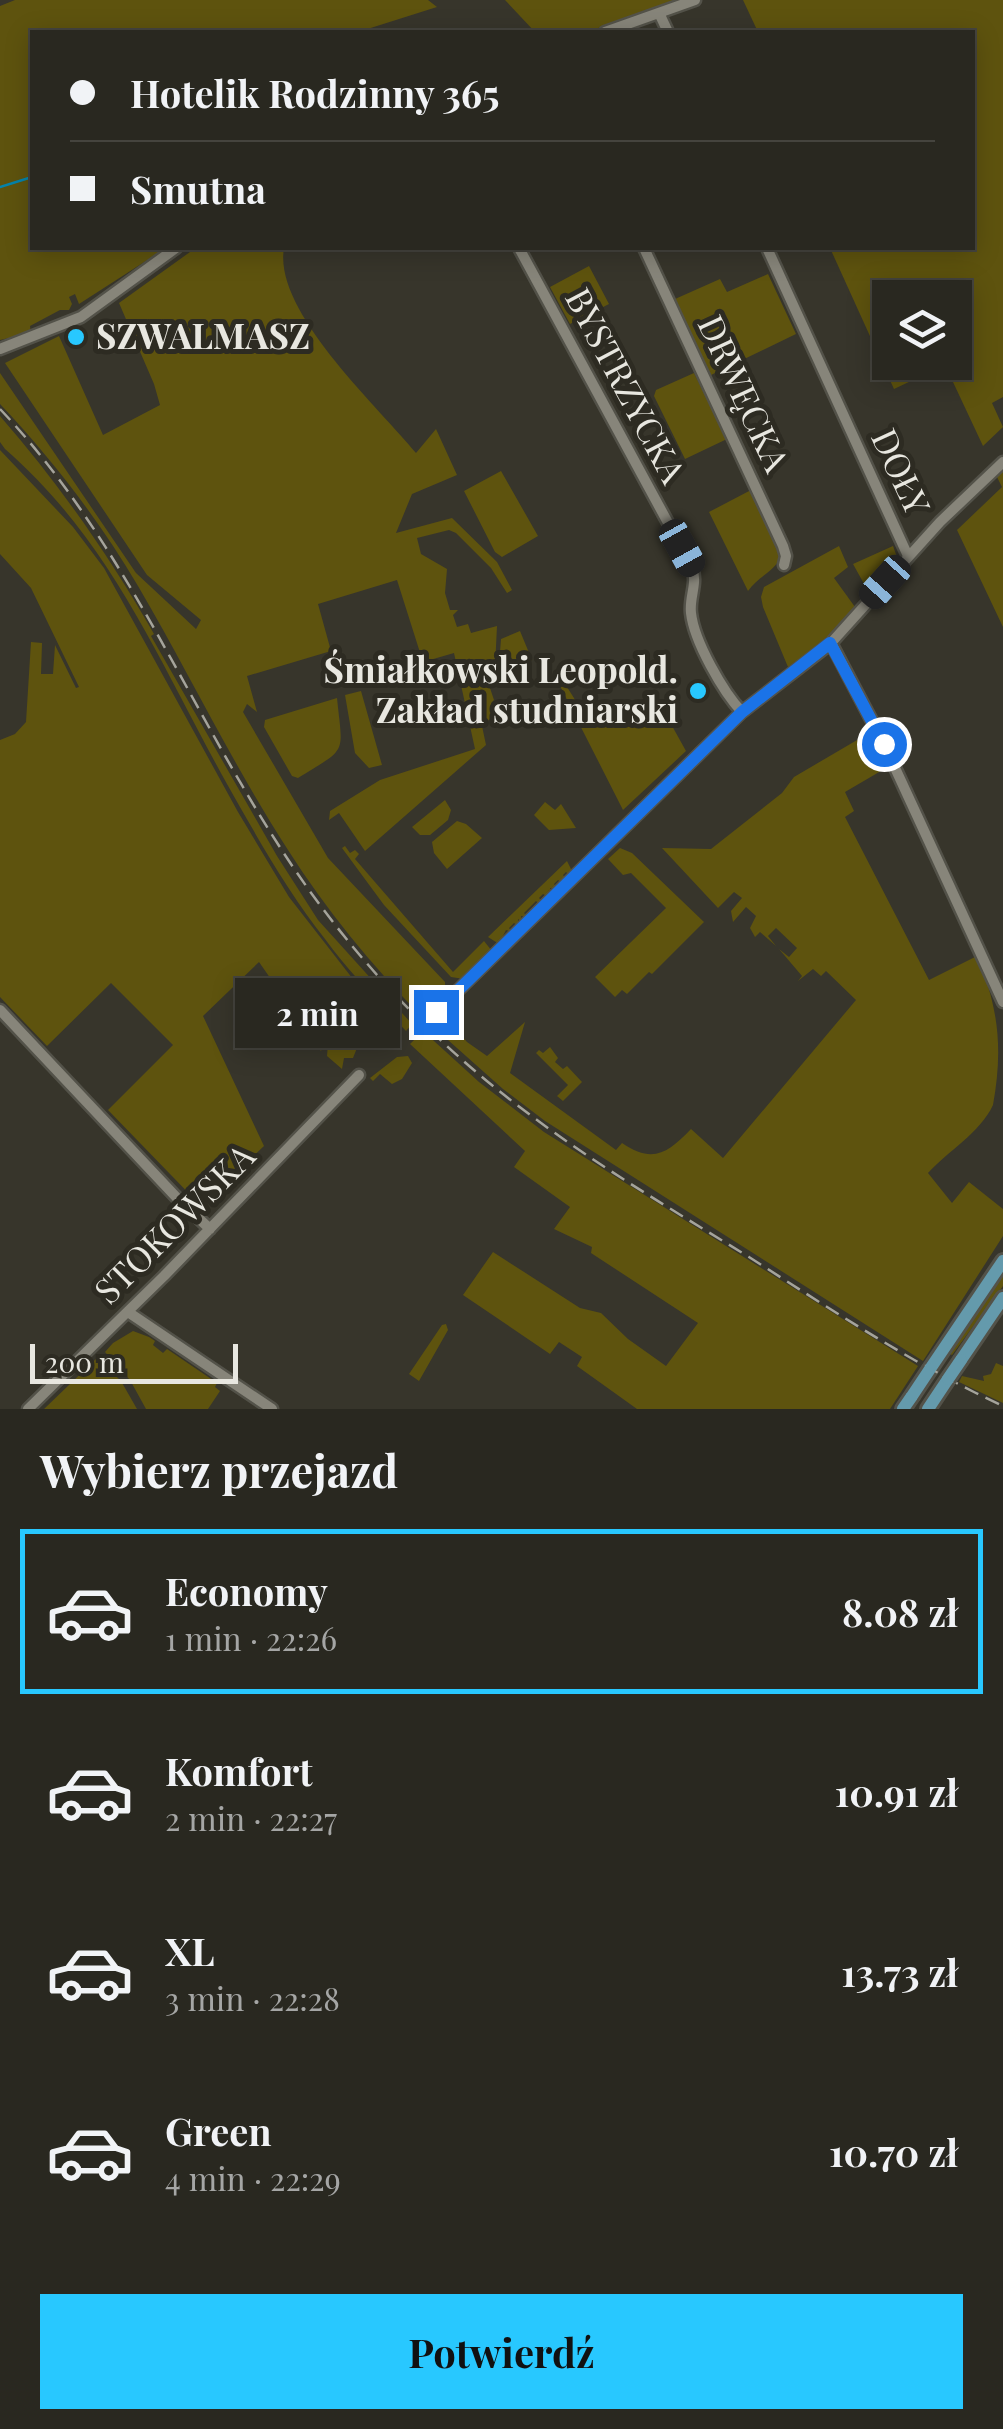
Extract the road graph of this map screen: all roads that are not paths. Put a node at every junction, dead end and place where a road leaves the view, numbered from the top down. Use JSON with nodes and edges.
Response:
{"nodes":[{"id":1,"x":695,"y":0,"type":"edge"},
{"id":2,"x":660,"y":14,"type":"junction"},
{"id":3,"x":611,"y":30,"type":"edge"},
{"id":4,"x":667,"y":30,"type":"edge"},
{"id":5,"x":173,"y":250,"type":"edge"},
{"id":6,"x":521,"y":250,"type":"edge"},
{"id":7,"x":645,"y":250,"type":"edge"},
{"id":8,"x":768,"y":250,"type":"edge"},
{"id":9,"x":0,"y":348,"type":"edge"},
{"id":10,"x":1003,"y":462,"type":"edge"},
{"id":11,"x":908,"y":556,"type":"junction"},
{"id":12,"x":784,"y":565,"type":"dead end"},
{"id":13,"x":830,"y":643,"type":"junction"},
{"id":14,"x":742,"y":712,"type":"junction"},
{"id":15,"x":1003,"y":1002,"type":"edge"},
{"id":16,"x":0,"y":1010,"type":"edge"},
{"id":17,"x":436,"y":1012,"type":"dead end"},
{"id":18,"x":359,"y":1075,"type":"dead end"},
{"id":19,"x":210,"y":1229,"type":"junction"},
{"id":20,"x":1003,"y":1261,"type":"edge"},
{"id":21,"x":1003,"y":1298,"type":"edge"},
{"id":22,"x":128,"y":1312,"type":"junction"},
{"id":23,"x":908,"y":1403,"type":"edge"},
{"id":24,"x":929,"y":1408,"type":"edge"},
{"id":25,"x":28,"y":1409,"type":"edge"},
{"id":26,"x":272,"y":1409,"type":"edge"}],
"edges":[{"from":1,"to":2,"type":"street"},
{"from":2,"to":3,"type":"street"},
{"from":2,"to":4,"type":"street"},
{"from":5,"to":9,"type":"street"},
{"from":6,"to":14,"type":"street","name":"BYSTRZYCKA"},
{"from":7,"to":12,"type":"street","name":"DRWĘCKA"},
{"from":8,"to":11,"type":"street","name":"DOŁY"},
{"from":10,"to":11,"type":"street"},
{"from":11,"to":13,"type":"street"},
{"from":13,"to":14,"type":"street"},
{"from":13,"to":15,"type":"street"},
{"from":14,"to":17,"type":"street"},
{"from":16,"to":19,"type":"street"},
{"from":18,"to":19,"type":"street","name":"STOKOWSKA"},
{"from":19,"to":22,"type":"street","name":"STOKOWSKA"},
{"from":20,"to":23,"type":"main road","bridge":true},
{"from":21,"to":24,"type":"main road","bridge":true},
{"from":22,"to":25,"type":"street","name":"STOKOWSKA"},
{"from":22,"to":26,"type":"street"}]}
